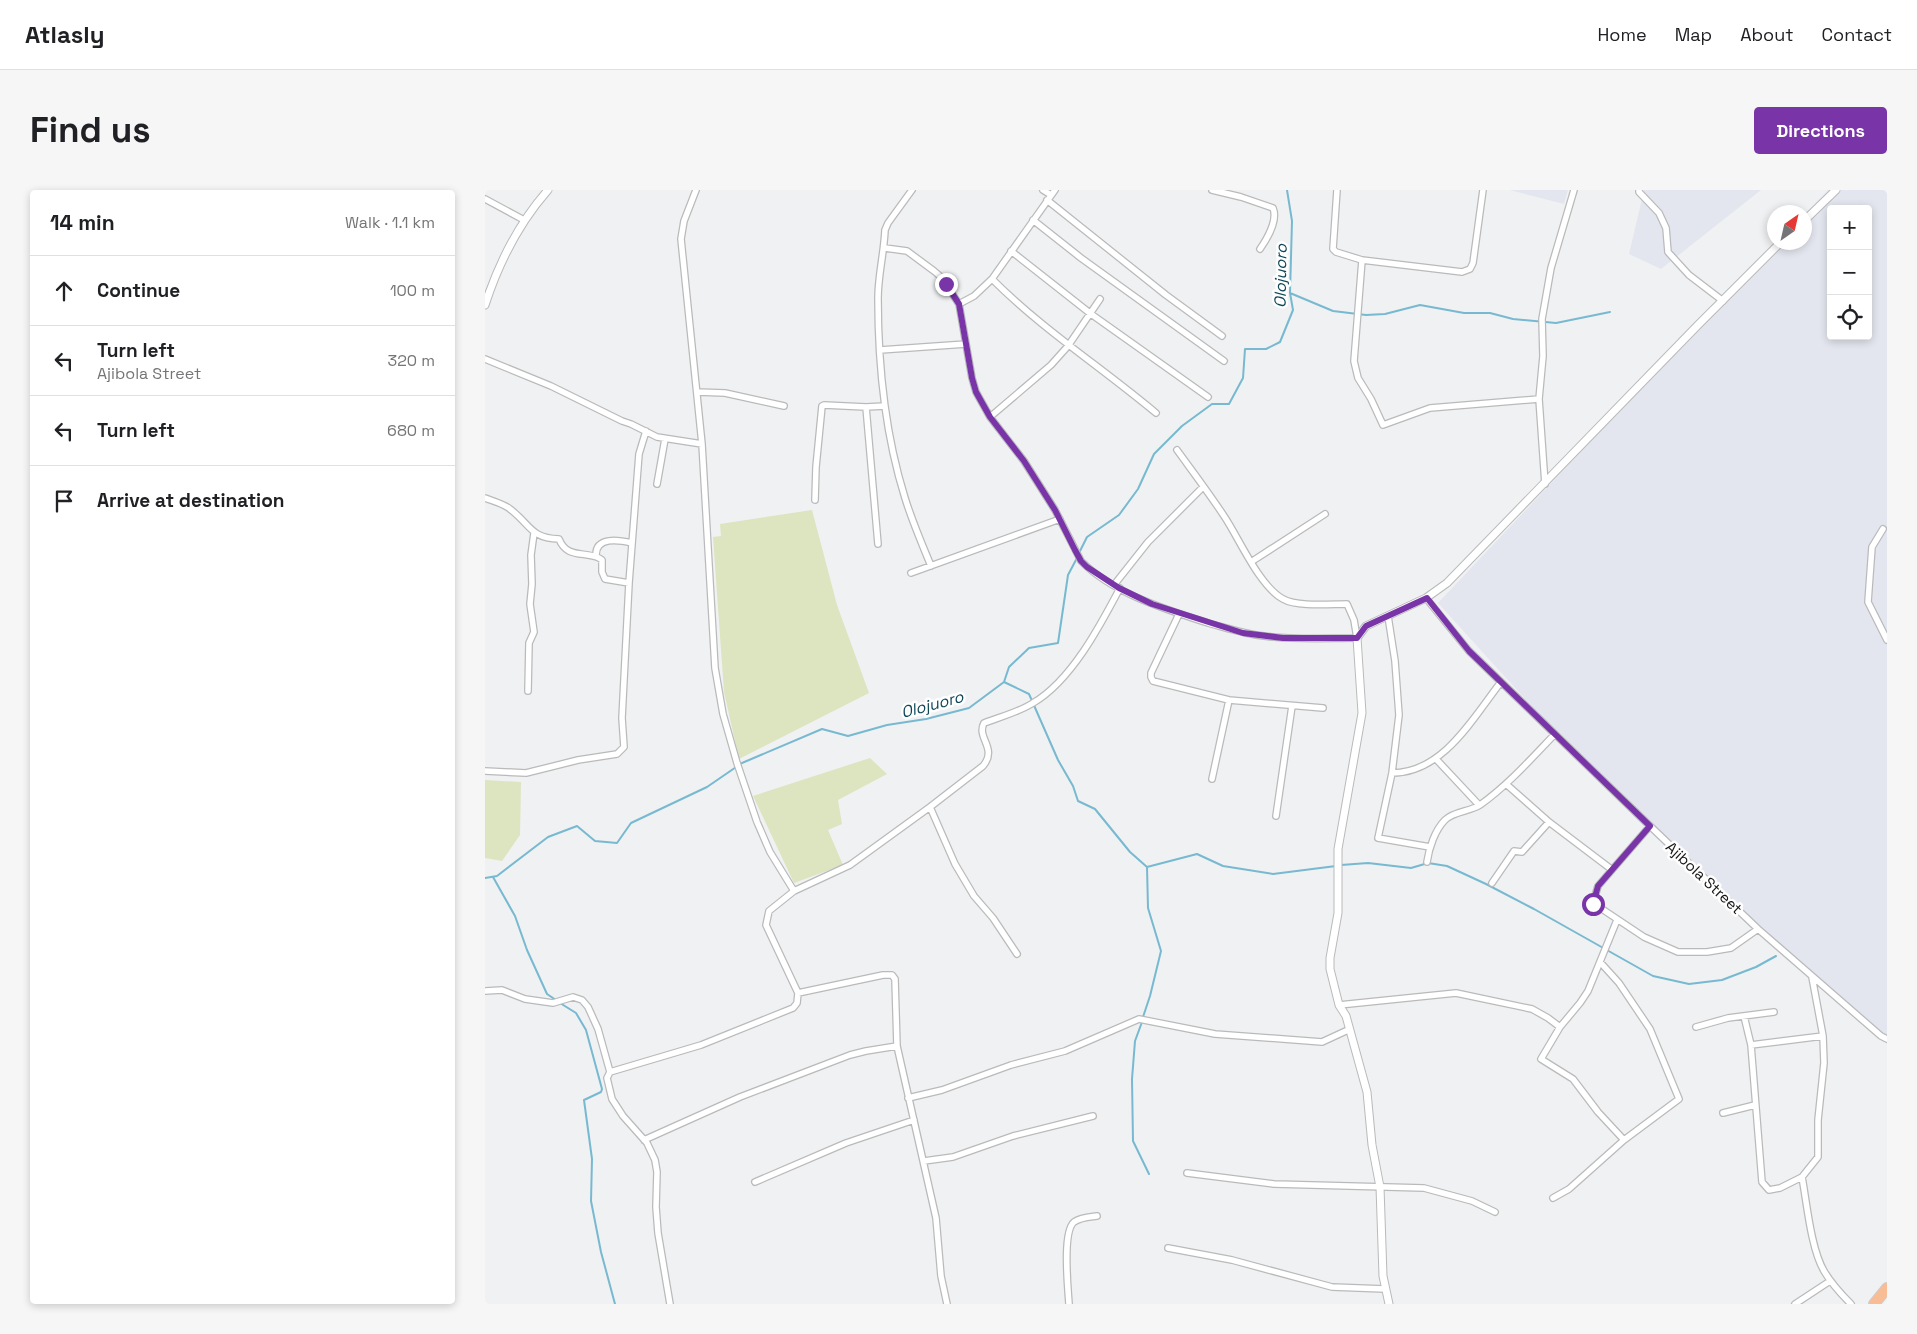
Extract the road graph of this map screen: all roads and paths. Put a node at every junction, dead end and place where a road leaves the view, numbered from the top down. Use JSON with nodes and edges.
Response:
{"nodes":[{"id":1,"x":548,"y":190,"type":"edge"},
{"id":2,"x":696,"y":190,"type":"edge"},
{"id":3,"x":912,"y":190,"type":"edge"},
{"id":4,"x":1043,"y":190,"type":"edge"},
{"id":5,"x":1212,"y":190,"type":"edge"},
{"id":6,"x":1337,"y":190,"type":"edge"},
{"id":7,"x":1483,"y":190,"type":"edge"},
{"id":8,"x":1574,"y":190,"type":"edge"},
{"id":9,"x":1639,"y":190,"type":"edge"},
{"id":10,"x":1836,"y":190,"type":"edge"},
{"id":11,"x":1051,"y":195,"type":"edge"},
{"id":12,"x":485,"y":199,"type":"edge"},
{"id":13,"x":1812,"y":213,"type":"edge"},
{"id":14,"x":524,"y":220,"type":"junction"},
{"id":15,"x":1033,"y":220,"type":"junction"},
{"id":16,"x":885,"y":248,"type":"junction"},
{"id":17,"x":1260,"y":249,"type":"dead end"},
{"id":18,"x":1773,"y":250,"type":"edge"},
{"id":19,"x":1011,"y":251,"type":"junction"},
{"id":20,"x":1362,"y":260,"type":"junction"},
{"id":21,"x":991,"y":279,"type":"junction"},
{"id":22,"x":1101,"y":299,"type":"dead end"},
{"id":23,"x":1723,"y":301,"type":"junction"},
{"id":24,"x":959,"y":304,"type":"junction"},
{"id":25,"x":485,"y":305,"type":"edge"},
{"id":26,"x":1091,"y":314,"type":"junction"},
{"id":27,"x":1223,"y":336,"type":"dead end"},
{"id":28,"x":966,"y":344,"type":"junction"},
{"id":29,"x":1068,"y":346,"type":"junction"},
{"id":30,"x":880,"y":350,"type":"junction"},
{"id":31,"x":485,"y":359,"type":"edge"},
{"id":32,"x":1224,"y":361,"type":"dead end"},
{"id":33,"x":697,"y":392,"type":"junction"},
{"id":34,"x":1208,"y":397,"type":"dead end"},
{"id":35,"x":1539,"y":399,"type":"junction"},
{"id":36,"x":784,"y":406,"type":"dead end"},
{"id":37,"x":885,"y":406,"type":"junction"},
{"id":38,"x":866,"y":407,"type":"junction"},
{"id":39,"x":1156,"y":413,"type":"dead end"},
{"id":40,"x":990,"y":417,"type":"junction"},
{"id":41,"x":646,"y":432,"type":"junction"},
{"id":42,"x":665,"y":439,"type":"junction"},
{"id":43,"x":702,"y":444,"type":"junction"},
{"id":44,"x":1177,"y":450,"type":"dead end"},
{"id":45,"x":657,"y":484,"type":"dead end"},
{"id":46,"x":1545,"y":484,"type":"junction"},
{"id":47,"x":1203,"y":488,"type":"junction"},
{"id":48,"x":485,"y":498,"type":"edge"},
{"id":49,"x":815,"y":500,"type":"dead end"},
{"id":50,"x":1325,"y":514,"type":"dead end"},
{"id":51,"x":1060,"y":518,"type":"junction"},
{"id":52,"x":1886,"y":529,"type":"edge"},
{"id":53,"x":534,"y":533,"type":"junction"},
{"id":54,"x":632,"y":543,"type":"junction"},
{"id":55,"x":878,"y":544,"type":"dead end"},
{"id":56,"x":596,"y":556,"type":"junction"},
{"id":57,"x":1251,"y":562,"type":"junction"},
{"id":58,"x":931,"y":566,"type":"junction"},
{"id":59,"x":911,"y":573,"type":"dead end"},
{"id":60,"x":629,"y":583,"type":"junction"},
{"id":61,"x":1117,"y":586,"type":"junction"},
{"id":62,"x":1427,"y":598,"type":"junction"},
{"id":63,"x":1179,"y":614,"type":"junction"},
{"id":64,"x":1388,"y":616,"type":"junction"},
{"id":65,"x":1357,"y":638,"type":"junction"},
{"id":66,"x":1887,"y":640,"type":"edge"},
{"id":67,"x":1501,"y":682,"type":"junction"},
{"id":68,"x":528,"y":691,"type":"dead end"},
{"id":69,"x":1229,"y":700,"type":"junction"},
{"id":70,"x":1292,"y":706,"type":"junction"},
{"id":71,"x":1323,"y":708,"type":"dead end"},
{"id":72,"x":1555,"y":734,"type":"junction"},
{"id":73,"x":1435,"y":759,"type":"junction"},
{"id":74,"x":485,"y":772,"type":"edge"},
{"id":75,"x":1392,"y":774,"type":"junction"},
{"id":76,"x":1212,"y":779,"type":"dead end"},
{"id":77,"x":1506,"y":784,"type":"junction"},
{"id":78,"x":1479,"y":805,"type":"junction"},
{"id":79,"x":930,"y":808,"type":"junction"},
{"id":80,"x":1276,"y":816,"type":"dead end"},
{"id":81,"x":1549,"y":822,"type":"junction"},
{"id":82,"x":1650,"y":826,"type":"junction"},
{"id":83,"x":1430,"y":847,"type":"junction"},
{"id":84,"x":1427,"y":862,"type":"dead end"},
{"id":85,"x":1611,"y":869,"type":"junction"},
{"id":86,"x":1492,"y":883,"type":"dead end"},
{"id":87,"x":794,"y":891,"type":"junction"},
{"id":88,"x":1617,"y":920,"type":"junction"},
{"id":89,"x":1759,"y":929,"type":"junction"},
{"id":90,"x":1017,"y":954,"type":"dead end"},
{"id":91,"x":1600,"y":962,"type":"junction"},
{"id":92,"x":1812,"y":977,"type":"junction"},
{"id":93,"x":485,"y":991,"type":"edge"},
{"id":94,"x":798,"y":994,"type":"junction"},
{"id":95,"x":1339,"y":1005,"type":"junction"},
{"id":96,"x":1774,"y":1012,"type":"dead end"},
{"id":97,"x":1744,"y":1016,"type":"junction"},
{"id":98,"x":1560,"y":1027,"type":"junction"},
{"id":99,"x":1696,"y":1027,"type":"dead end"},
{"id":100,"x":1348,"y":1030,"type":"junction"},
{"id":101,"x":1823,"y":1036,"type":"junction"},
{"id":102,"x":1887,"y":1039,"type":"edge"},
{"id":103,"x":1751,"y":1045,"type":"junction"},
{"id":104,"x":897,"y":1046,"type":"junction"},
{"id":105,"x":610,"y":1072,"type":"junction"},
{"id":106,"x":908,"y":1098,"type":"junction"},
{"id":107,"x":1755,"y":1104,"type":"junction"},
{"id":108,"x":1723,"y":1113,"type":"dead end"},
{"id":109,"x":1093,"y":1116,"type":"dead end"},
{"id":110,"x":914,"y":1120,"type":"junction"},
{"id":111,"x":644,"y":1140,"type":"junction"},
{"id":112,"x":1624,"y":1140,"type":"junction"},
{"id":113,"x":925,"y":1162,"type":"junction"},
{"id":114,"x":1187,"y":1173,"type":"dead end"},
{"id":115,"x":1802,"y":1177,"type":"junction"},
{"id":116,"x":755,"y":1182,"type":"dead end"},
{"id":117,"x":1381,"y":1186,"type":"junction"},
{"id":118,"x":1553,"y":1198,"type":"dead end"},
{"id":119,"x":1495,"y":1212,"type":"dead end"},
{"id":120,"x":1097,"y":1216,"type":"dead end"},
{"id":121,"x":1168,"y":1248,"type":"dead end"},
{"id":122,"x":1830,"y":1281,"type":"junction"},
{"id":123,"x":1887,"y":1288,"type":"edge"},
{"id":124,"x":1385,"y":1289,"type":"junction"},
{"id":125,"x":670,"y":1304,"type":"edge"},
{"id":126,"x":947,"y":1304,"type":"edge"},
{"id":127,"x":1069,"y":1304,"type":"edge"},
{"id":128,"x":1389,"y":1304,"type":"edge"},
{"id":129,"x":1795,"y":1304,"type":"edge"},
{"id":130,"x":1851,"y":1304,"type":"edge"},
{"id":131,"x":1874,"y":1304,"type":"edge"}],
"edges":[{"from":1,"to":14,"type":"street"},
{"from":2,"to":33,"type":"street"},
{"from":3,"to":16,"type":"street"},
{"from":4,"to":11,"type":"street"},
{"from":5,"to":17,"type":"street"},
{"from":6,"to":20,"type":"street"},
{"from":7,"to":20,"type":"street"},
{"from":8,"to":35,"type":"street"},
{"from":9,"to":23,"type":"street"},
{"from":10,"to":13,"type":"street"},
{"from":11,"to":15,"type":"street"},
{"from":11,"to":27,"type":"street"},
{"from":12,"to":14,"type":"street"},
{"from":14,"to":25,"type":"street"},
{"from":15,"to":19,"type":"street"},
{"from":15,"to":32,"type":"street"},
{"from":16,"to":24,"type":"street"},
{"from":16,"to":30,"type":"street"},
{"from":18,"to":23,"type":"street"},
{"from":19,"to":21,"type":"street"},
{"from":19,"to":26,"type":"street"},
{"from":20,"to":35,"type":"street"},
{"from":21,"to":24,"type":"street"},
{"from":21,"to":29,"type":"street"},
{"from":22,"to":26,"type":"street"},
{"from":23,"to":46,"type":"street"},
{"from":24,"to":28,"type":"street"},
{"from":26,"to":29,"type":"street"},
{"from":26,"to":34,"type":"street"},
{"from":28,"to":30,"type":"street"},
{"from":28,"to":40,"type":"street"},
{"from":29,"to":39,"type":"street"},
{"from":29,"to":40,"type":"street"},
{"from":30,"to":37,"type":"street"},
{"from":31,"to":41,"type":"street"},
{"from":33,"to":36,"type":"street"},
{"from":33,"to":43,"type":"street"},
{"from":35,"to":46,"type":"street"},
{"from":37,"to":38,"type":"street"},
{"from":37,"to":58,"type":"street"},
{"from":38,"to":49,"type":"street"},
{"from":38,"to":55,"type":"street"},
{"from":40,"to":51,"type":"street"},
{"from":41,"to":42,"type":"street"},
{"from":41,"to":54,"type":"street"},
{"from":42,"to":43,"type":"street"},
{"from":42,"to":45,"type":"street"},
{"from":43,"to":87,"type":"street"},
{"from":44,"to":47,"type":"street"},
{"from":46,"to":62,"type":"street"},
{"from":47,"to":57,"type":"street"},
{"from":47,"to":61,"type":"street"},
{"from":48,"to":53,"type":"street"},
{"from":50,"to":57,"type":"street"},
{"from":51,"to":58,"type":"street"},
{"from":51,"to":61,"type":"street"},
{"from":52,"to":66,"type":"street"},
{"from":53,"to":56,"type":"street"},
{"from":53,"to":68,"type":"street"},
{"from":54,"to":56,"type":"street"},
{"from":54,"to":60,"type":"street"},
{"from":56,"to":60,"type":"street"},
{"from":57,"to":65,"type":"street"},
{"from":58,"to":59,"type":"street"},
{"from":60,"to":74,"type":"street"},
{"from":61,"to":63,"type":"street"},
{"from":61,"to":79,"type":"street"},
{"from":62,"to":64,"type":"street"},
{"from":62,"to":67,"type":"street","name":"Ajibola Street"},
{"from":63,"to":65,"type":"street"},
{"from":63,"to":69,"type":"street"},
{"from":64,"to":65,"type":"street"},
{"from":64,"to":75,"type":"street"},
{"from":65,"to":95,"type":"street"},
{"from":67,"to":72,"type":"street","name":"Ajibola Street"},
{"from":67,"to":73,"type":"street"},
{"from":69,"to":70,"type":"street"},
{"from":69,"to":76,"type":"street"},
{"from":70,"to":71,"type":"street"},
{"from":70,"to":80,"type":"street"},
{"from":72,"to":77,"type":"street"},
{"from":72,"to":82,"type":"street","name":"Ajibola Street"},
{"from":73,"to":75,"type":"street"},
{"from":73,"to":78,"type":"street"},
{"from":75,"to":83,"type":"street"},
{"from":77,"to":78,"type":"street"},
{"from":77,"to":81,"type":"street"},
{"from":78,"to":83,"type":"street"},
{"from":79,"to":87,"type":"street"},
{"from":79,"to":90,"type":"street"},
{"from":81,"to":85,"type":"street"},
{"from":81,"to":86,"type":"street"},
{"from":82,"to":85,"type":"street"},
{"from":82,"to":89,"type":"street","name":"Ajibola Street"},
{"from":83,"to":84,"type":"street"},
{"from":85,"to":88,"type":"street"},
{"from":87,"to":94,"type":"street"},
{"from":88,"to":89,"type":"street"},
{"from":88,"to":91,"type":"street"},
{"from":89,"to":92,"type":"street","name":"Ajibola Street"},
{"from":91,"to":98,"type":"street"},
{"from":91,"to":112,"type":"street"},
{"from":92,"to":101,"type":"street"},
{"from":92,"to":102,"type":"street","name":"Ajibola Street"},
{"from":93,"to":105,"type":"street"},
{"from":94,"to":104,"type":"street"},
{"from":94,"to":105,"type":"street"},
{"from":95,"to":98,"type":"street"},
{"from":95,"to":100,"type":"street"},
{"from":96,"to":97,"type":"street"},
{"from":97,"to":99,"type":"street"},
{"from":97,"to":103,"type":"street"},
{"from":98,"to":112,"type":"street"},
{"from":100,"to":106,"type":"street"},
{"from":100,"to":117,"type":"street"},
{"from":101,"to":103,"type":"street"},
{"from":101,"to":115,"type":"street"},
{"from":103,"to":107,"type":"street"},
{"from":104,"to":106,"type":"street"},
{"from":104,"to":111,"type":"street"},
{"from":105,"to":111,"type":"street"},
{"from":106,"to":110,"type":"street"},
{"from":107,"to":108,"type":"street"},
{"from":107,"to":115,"type":"street"},
{"from":109,"to":113,"type":"street"},
{"from":110,"to":113,"type":"street"},
{"from":110,"to":116,"type":"street"},
{"from":111,"to":125,"type":"street"},
{"from":112,"to":118,"type":"street"},
{"from":113,"to":126,"type":"street"},
{"from":114,"to":117,"type":"street"},
{"from":115,"to":122,"type":"street"},
{"from":117,"to":119,"type":"street"},
{"from":117,"to":124,"type":"street"},
{"from":120,"to":127,"type":"street"},
{"from":121,"to":124,"type":"street"},
{"from":122,"to":129,"type":"street"},
{"from":122,"to":130,"type":"street"},
{"from":123,"to":131,"type":"highway"},
{"from":124,"to":128,"type":"street"}]}
